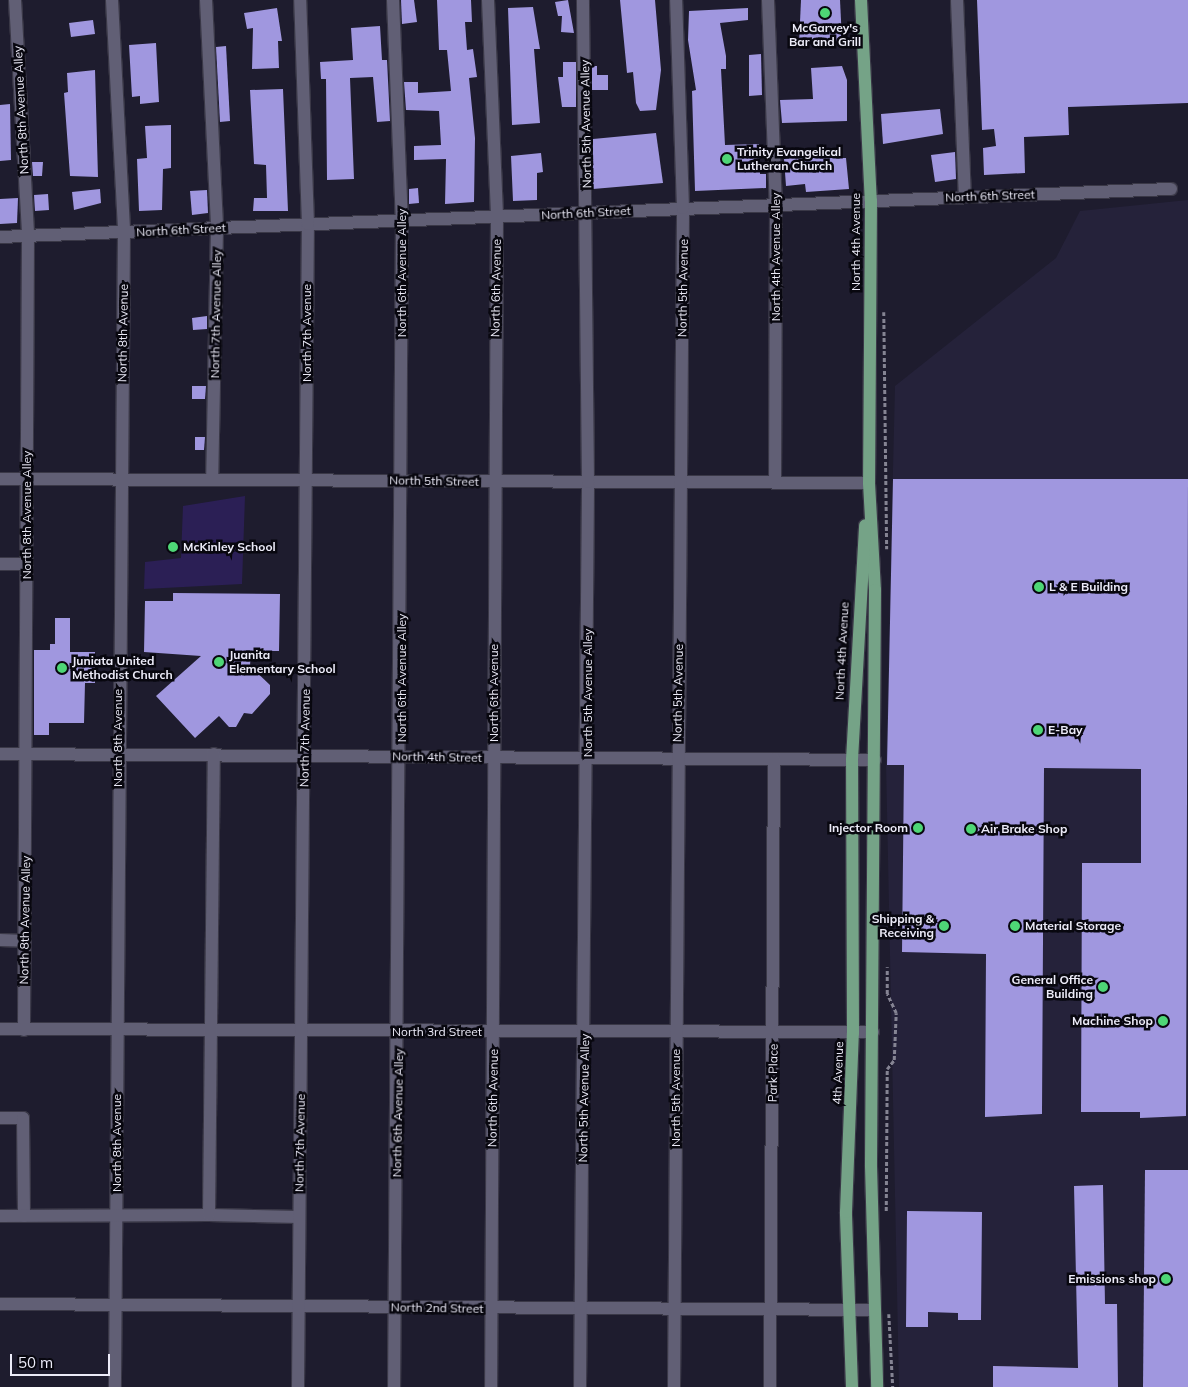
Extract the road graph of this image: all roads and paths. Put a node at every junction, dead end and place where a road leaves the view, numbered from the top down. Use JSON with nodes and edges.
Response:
{"nodes":[{"id":1,"x":15,"y":0,"type":"edge"},
{"id":2,"x":112,"y":0,"type":"edge"},
{"id":3,"x":206,"y":0,"type":"edge"},
{"id":4,"x":300,"y":0,"type":"edge"},
{"id":5,"x":393,"y":0,"type":"edge"},
{"id":6,"x":488,"y":0,"type":"edge"},
{"id":7,"x":583,"y":0,"type":"edge"},
{"id":8,"x":676,"y":0,"type":"edge"},
{"id":9,"x":768,"y":0,"type":"edge"},
{"id":10,"x":861,"y":0,"type":"edge"},
{"id":11,"x":957,"y":0,"type":"edge"},
{"id":12,"x":1171,"y":189,"type":"dead end"},
{"id":13,"x":965,"y":197,"type":"junction"},
{"id":14,"x":871,"y":201,"type":"junction"},
{"id":15,"x":776,"y":204,"type":"junction"},
{"id":16,"x":683,"y":208,"type":"junction"},
{"id":17,"x":589,"y":213,"type":"junction"},
{"id":18,"x":497,"y":217,"type":"junction"},
{"id":19,"x":402,"y":220,"type":"junction"},
{"id":20,"x":308,"y":224,"type":"junction"},
{"id":21,"x":217,"y":228,"type":"junction"},
{"id":22,"x":124,"y":232,"type":"junction"},
{"id":23,"x":28,"y":236,"type":"junction"},
{"id":24,"x":0,"y":237,"type":"edge"},
{"id":25,"x":121,"y":478,"type":"junction"},
{"id":26,"x":0,"y":479,"type":"edge"},
{"id":27,"x":27,"y":479,"type":"junction"},
{"id":28,"x":212,"y":479,"type":"junction"},
{"id":29,"x":307,"y":480,"type":"junction"},
{"id":30,"x":402,"y":480,"type":"junction"},
{"id":31,"x":494,"y":482,"type":"junction"},
{"id":32,"x":588,"y":482,"type":"junction"},
{"id":33,"x":681,"y":482,"type":"junction"},
{"id":34,"x":775,"y":483,"type":"junction"},
{"id":35,"x":869,"y":483,"type":"junction"},
{"id":36,"x":0,"y":564,"type":"edge"},
{"id":37,"x":27,"y":564,"type":"junction"},
{"id":38,"x":117,"y":752,"type":"junction"},
{"id":39,"x":0,"y":754,"type":"edge"},
{"id":40,"x":26,"y":754,"type":"junction"},
{"id":41,"x":214,"y":754,"type":"junction"},
{"id":42,"x":305,"y":756,"type":"junction"},
{"id":43,"x":402,"y":757,"type":"junction"},
{"id":44,"x":494,"y":758,"type":"junction"},
{"id":45,"x":588,"y":758,"type":"junction"},
{"id":46,"x":677,"y":759,"type":"junction"},
{"id":47,"x":774,"y":759,"type":"junction"},
{"id":48,"x":852,"y":760,"type":"junction"},
{"id":49,"x":875,"y":760,"type":"junction"},
{"id":50,"x":0,"y":940,"type":"edge"},
{"id":51,"x":25,"y":941,"type":"junction"},
{"id":52,"x":0,"y":1029,"type":"edge"},
{"id":53,"x":24,"y":1030,"type":"junction"},
{"id":54,"x":118,"y":1030,"type":"junction"},
{"id":55,"x":211,"y":1031,"type":"junction"},
{"id":56,"x":301,"y":1032,"type":"junction"},
{"id":57,"x":400,"y":1032,"type":"junction"},
{"id":58,"x":873,"y":1032,"type":"junction"},
{"id":59,"x":494,"y":1033,"type":"junction"},
{"id":60,"x":585,"y":1033,"type":"junction"},
{"id":61,"x":853,"y":1033,"type":"junction"},
{"id":62,"x":677,"y":1034,"type":"junction"},
{"id":63,"x":773,"y":1035,"type":"junction"},
{"id":64,"x":0,"y":1118,"type":"edge"},
{"id":65,"x":117,"y":1214,"type":"junction"},
{"id":66,"x":209,"y":1215,"type":"junction"},
{"id":67,"x":0,"y":1216,"type":"edge"},
{"id":68,"x":24,"y":1216,"type":"junction"},
{"id":69,"x":299,"y":1217,"type":"junction"},
{"id":70,"x":0,"y":1304,"type":"edge"},
{"id":71,"x":298,"y":1305,"type":"junction"},
{"id":72,"x":116,"y":1306,"type":"junction"},
{"id":73,"x":394,"y":1307,"type":"junction"},
{"id":74,"x":491,"y":1309,"type":"junction"},
{"id":75,"x":580,"y":1310,"type":"junction"},
{"id":76,"x":848,"y":1310,"type":"junction"},
{"id":77,"x":874,"y":1310,"type":"junction"},
{"id":78,"x":675,"y":1311,"type":"junction"},
{"id":79,"x":770,"y":1311,"type":"junction"},
{"id":80,"x":115,"y":1387,"type":"edge"},
{"id":81,"x":298,"y":1387,"type":"edge"},
{"id":82,"x":394,"y":1387,"type":"edge"},
{"id":83,"x":491,"y":1387,"type":"edge"},
{"id":84,"x":580,"y":1387,"type":"edge"},
{"id":85,"x":674,"y":1387,"type":"edge"},
{"id":86,"x":770,"y":1387,"type":"edge"},
{"id":87,"x":852,"y":1387,"type":"edge"},
{"id":88,"x":877,"y":1387,"type":"edge"}],
"edges":[{"from":1,"to":23,"type":"street","name":"North 8th Avenue Alley"},
{"from":2,"to":22,"type":"street","name":"North 8th Avenue"},
{"from":3,"to":21,"type":"street","name":"North 7th Avenue Alley"},
{"from":4,"to":20,"type":"street","name":"North 7th Avenue"},
{"from":5,"to":19,"type":"street","name":"North 6th Avenue Alley"},
{"from":6,"to":18,"type":"street","name":"North 6th Avenue"},
{"from":7,"to":17,"type":"street","name":"North 5th Avenue Alley"},
{"from":8,"to":16,"type":"street","name":"North 5th Avenue"},
{"from":9,"to":15,"type":"street","name":"North 4th Avenue Alley"},
{"from":10,"to":14,"type":"main road","name":"North 4th Avenue"},
{"from":11,"to":13,"type":"street"},
{"from":12,"to":13,"type":"street","name":"North 6th Street"},
{"from":13,"to":14,"type":"street","name":"North 6th Street"},
{"from":14,"to":15,"type":"street","name":"North 6th Street"},
{"from":14,"to":35,"type":"main road","name":"North 4th Avenue"},
{"from":15,"to":16,"type":"street","name":"North 6th Street"},
{"from":15,"to":34,"type":"street","name":"North 4th Avenue Alley"},
{"from":16,"to":17,"type":"street","name":"North 6th Street"},
{"from":16,"to":33,"type":"street","name":"North 5th Avenue"},
{"from":17,"to":18,"type":"street","name":"North 6th Street"},
{"from":17,"to":32,"type":"street","name":"North 5th Avenue Alley"},
{"from":18,"to":19,"type":"street","name":"North 6th Street"},
{"from":18,"to":31,"type":"street","name":"North 6th Avenue"},
{"from":19,"to":20,"type":"street","name":"North 6th Street"},
{"from":19,"to":30,"type":"street","name":"North 6th Avenue Alley"},
{"from":20,"to":21,"type":"street","name":"North 6th Street"},
{"from":20,"to":29,"type":"street","name":"North 7th Avenue"},
{"from":21,"to":22,"type":"street","name":"North 6th Street"},
{"from":21,"to":28,"type":"street","name":"North 7th Avenue Alley"},
{"from":22,"to":23,"type":"street","name":"North 6th Street"},
{"from":22,"to":25,"type":"street","name":"North 8th Avenue"},
{"from":23,"to":24,"type":"street","name":"North 6th Street"},
{"from":23,"to":27,"type":"street","name":"North 8th Avenue Alley"},
{"from":25,"to":27,"type":"street","name":"North 5th Street"},
{"from":25,"to":28,"type":"street","name":"North 5th Street"},
{"from":25,"to":38,"type":"street","name":"North 8th Avenue"},
{"from":26,"to":27,"type":"street","name":"North 5th Street"},
{"from":27,"to":37,"type":"street","name":"North 8th Avenue Alley"},
{"from":28,"to":29,"type":"street","name":"North 5th Street"},
{"from":29,"to":30,"type":"street","name":"North 5th Street"},
{"from":29,"to":42,"type":"street","name":"North 7th Avenue"},
{"from":30,"to":31,"type":"street","name":"North 5th Street"},
{"from":30,"to":43,"type":"street","name":"North 6th Avenue Alley"},
{"from":31,"to":32,"type":"street","name":"North 5th Street"},
{"from":31,"to":44,"type":"street","name":"North 6th Avenue"},
{"from":32,"to":33,"type":"street","name":"North 5th Street"},
{"from":32,"to":45,"type":"street","name":"North 5th Avenue Alley"},
{"from":33,"to":34,"type":"street","name":"North 5th Street"},
{"from":33,"to":46,"type":"street","name":"North 5th Avenue"},
{"from":34,"to":35,"type":"street","name":"North 5th Street"},
{"from":35,"to":48,"type":"main road","name":"North 4th Avenue"},
{"from":35,"to":49,"type":"main road","name":"North 4th Avenue"},
{"from":36,"to":37,"type":"street"},
{"from":37,"to":40,"type":"street","name":"North 8th Avenue Alley"},
{"from":38,"to":40,"type":"street","name":"North 4th Street"},
{"from":38,"to":41,"type":"street","name":"North 4th Street"},
{"from":38,"to":54,"type":"street","name":"North 8th Avenue"},
{"from":39,"to":40,"type":"street","name":"North 4th Street"},
{"from":40,"to":51,"type":"street","name":"North 8th Avenue Alley"},
{"from":41,"to":42,"type":"street","name":"North 4th Street"},
{"from":41,"to":55,"type":"street"},
{"from":42,"to":43,"type":"street","name":"North 4th Street"},
{"from":42,"to":56,"type":"street","name":"North 7th Avenue"},
{"from":43,"to":44,"type":"street","name":"North 4th Street"},
{"from":43,"to":57,"type":"street","name":"North 6th Avenue Alley"},
{"from":44,"to":45,"type":"street","name":"North 4th Street"},
{"from":44,"to":59,"type":"street","name":"North 6th Avenue"},
{"from":45,"to":46,"type":"street","name":"North 4th Street"},
{"from":45,"to":60,"type":"street","name":"North 5th Avenue Alley"},
{"from":46,"to":47,"type":"street","name":"North 4th Street"},
{"from":46,"to":62,"type":"street","name":"North 5th Avenue"},
{"from":47,"to":48,"type":"street","name":"North 4th Street"},
{"from":47,"to":63,"type":"street","name":"Park Place"},
{"from":48,"to":49,"type":"street","name":"North 4th Street"},
{"from":48,"to":61,"type":"main road","name":"4th Avenue"},
{"from":49,"to":58,"type":"main road"},
{"from":50,"to":51,"type":"street"},
{"from":51,"to":53,"type":"street","name":"North 8th Avenue Alley"},
{"from":52,"to":53,"type":"street","name":"North 3rd Street"},
{"from":53,"to":54,"type":"street","name":"North 3rd Street"},
{"from":54,"to":55,"type":"street","name":"North 3rd Street"},
{"from":54,"to":65,"type":"street","name":"North 8th Avenue"},
{"from":55,"to":56,"type":"street","name":"North 3rd Street"},
{"from":55,"to":66,"type":"street"},
{"from":56,"to":57,"type":"street","name":"North 3rd Street"},
{"from":56,"to":69,"type":"street","name":"North 7th Avenue"},
{"from":57,"to":59,"type":"street","name":"North 3rd Street"},
{"from":57,"to":73,"type":"street","name":"North 6th Avenue Alley"},
{"from":58,"to":61,"type":"street","name":"North 3rd Street"},
{"from":58,"to":77,"type":"main road"},
{"from":59,"to":60,"type":"street","name":"North 3rd Street"},
{"from":59,"to":74,"type":"street","name":"North 6th Avenue"},
{"from":60,"to":62,"type":"street","name":"North 3rd Street"},
{"from":60,"to":75,"type":"street","name":"North 5th Avenue Alley"},
{"from":61,"to":63,"type":"street","name":"North 3rd Street"},
{"from":61,"to":76,"type":"main road","name":"4th Avenue"},
{"from":62,"to":63,"type":"street","name":"North 3rd Street"},
{"from":62,"to":78,"type":"street","name":"North 5th Avenue"},
{"from":63,"to":79,"type":"street","name":"Park Place"},
{"from":64,"to":68,"type":"street"},
{"from":65,"to":66,"type":"street"},
{"from":65,"to":68,"type":"street"},
{"from":65,"to":72,"type":"street","name":"North 8th Avenue"},
{"from":66,"to":69,"type":"street"},
{"from":67,"to":68,"type":"street"},
{"from":69,"to":71,"type":"street","name":"North 7th Avenue"},
{"from":70,"to":72,"type":"street","name":"North 2nd Street"},
{"from":71,"to":72,"type":"street","name":"North 2nd Street"},
{"from":71,"to":73,"type":"street","name":"North 2nd Street"},
{"from":71,"to":81,"type":"street","name":"North 7th Avenue"},
{"from":72,"to":80,"type":"street","name":"North 8th Avenue"},
{"from":73,"to":74,"type":"street","name":"North 2nd Street"},
{"from":73,"to":82,"type":"street","name":"North 6th Avenue Alley"},
{"from":74,"to":75,"type":"street","name":"North 2nd Street"},
{"from":74,"to":83,"type":"street","name":"North 6th Avenue"},
{"from":75,"to":78,"type":"street","name":"North 2nd Street"},
{"from":75,"to":84,"type":"street","name":"North 5th Avenue Alley"},
{"from":76,"to":77,"type":"street","name":"North 2nd Street"},
{"from":76,"to":79,"type":"street","name":"North 2nd Street"},
{"from":76,"to":87,"type":"main road","name":"4th Avenue"},
{"from":77,"to":88,"type":"main road"},
{"from":78,"to":79,"type":"street","name":"North 2nd Street"},
{"from":78,"to":85,"type":"street","name":"North 5th Avenue"},
{"from":79,"to":86,"type":"street","name":"Park Place"}]}
